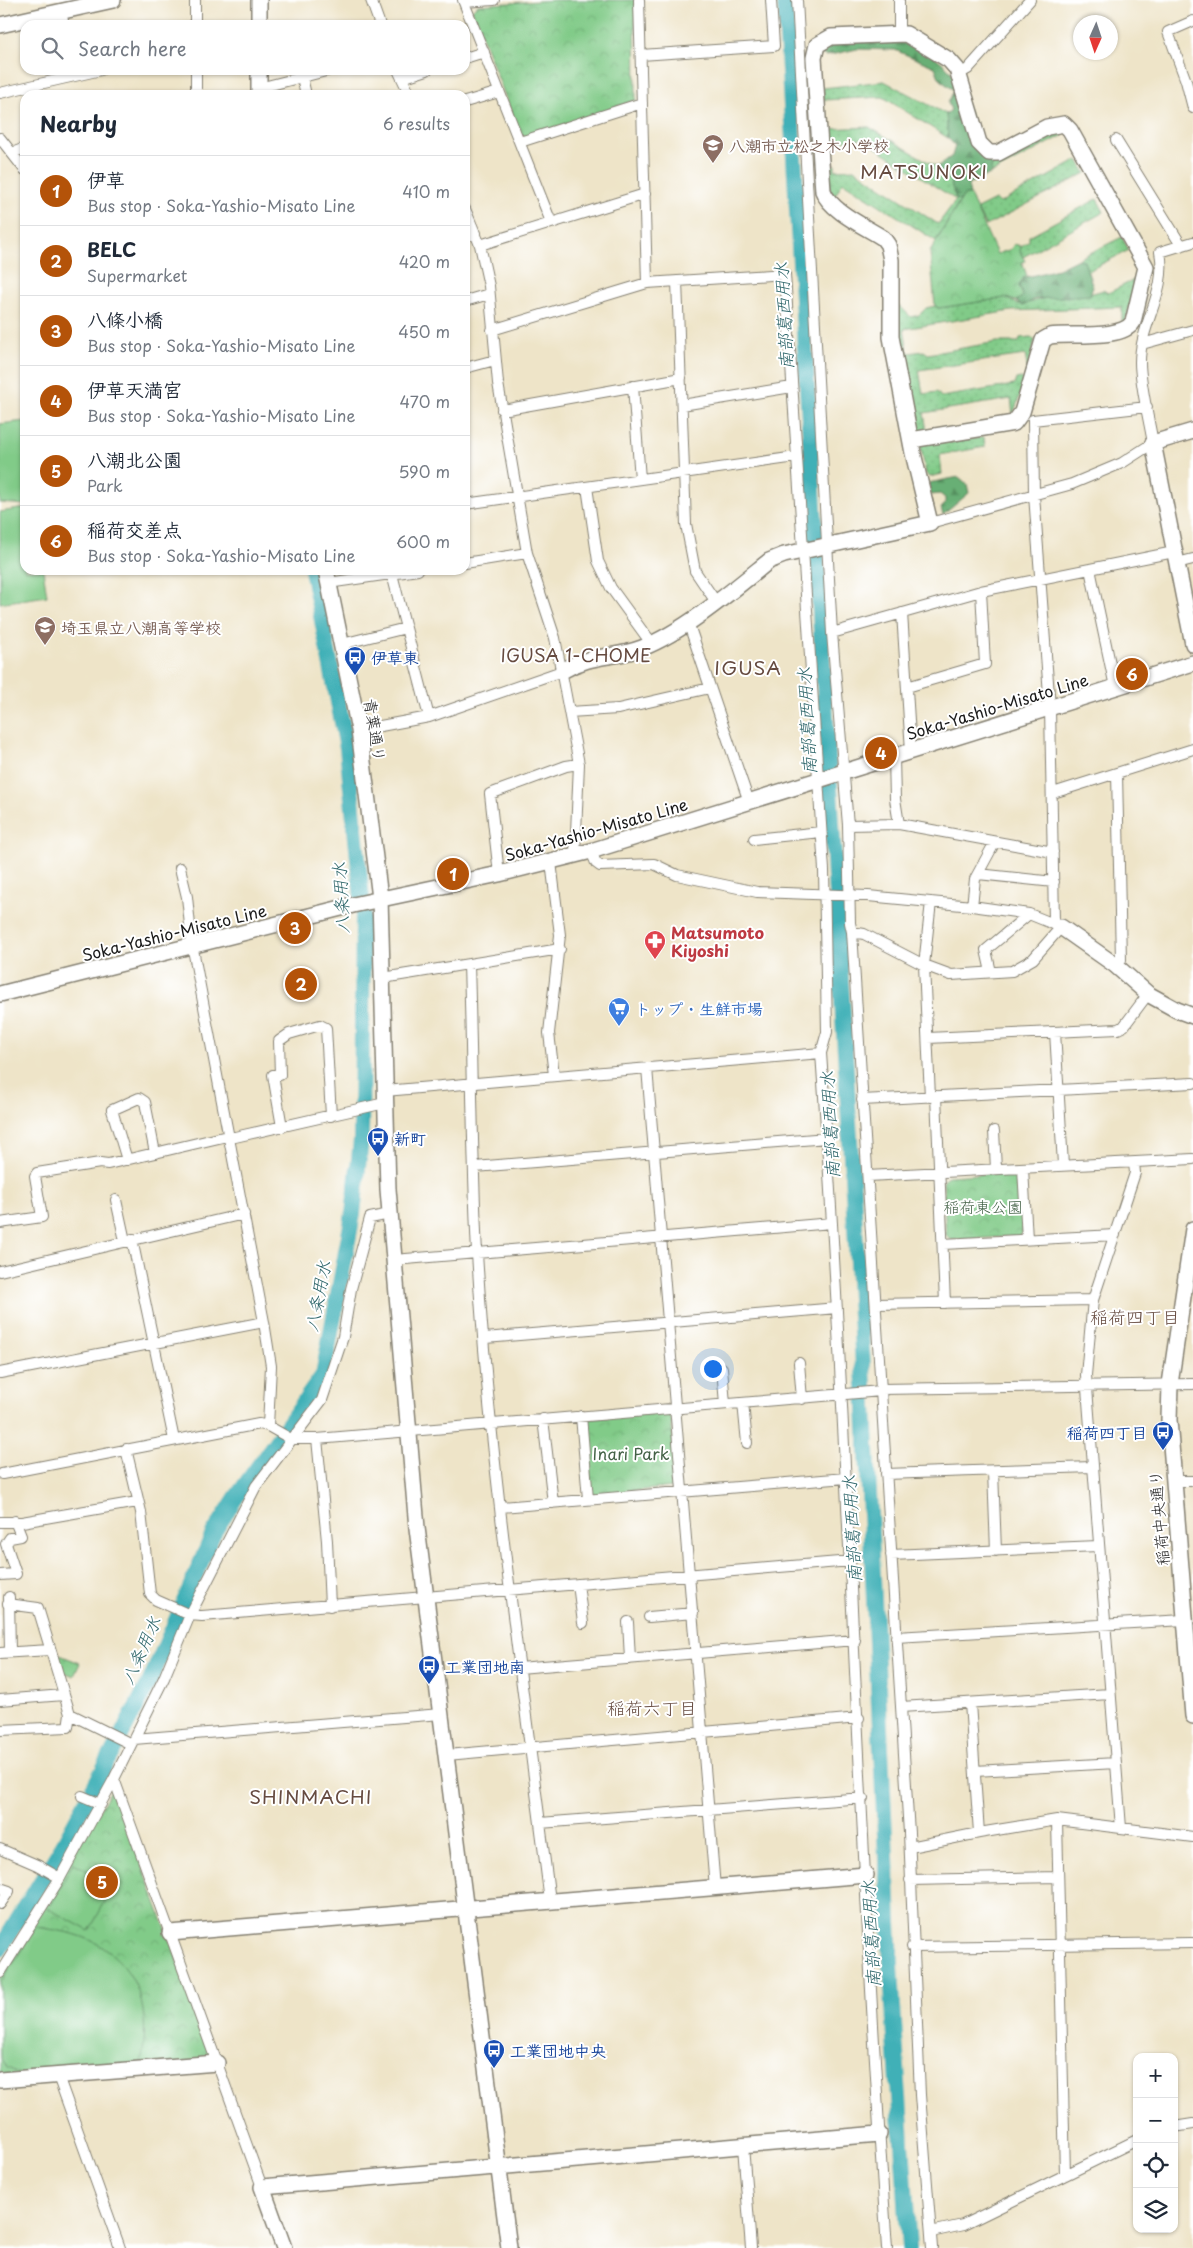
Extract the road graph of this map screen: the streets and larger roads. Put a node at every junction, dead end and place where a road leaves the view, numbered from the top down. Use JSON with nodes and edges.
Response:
{"nodes":[{"id":1,"x":113,"y":0,"type":"edge"},
{"id":2,"x":195,"y":0,"type":"edge"},
{"id":3,"x":260,"y":0,"type":"edge"},
{"id":4,"x":494,"y":0,"type":"edge"},
{"id":5,"x":639,"y":0,"type":"edge"},
{"id":6,"x":771,"y":0,"type":"edge"},
{"id":7,"x":797,"y":0,"type":"edge"},
{"id":8,"x":899,"y":0,"type":"edge"},
{"id":9,"x":1030,"y":0,"type":"edge"},
{"id":10,"x":374,"y":1,"type":"edge"},
{"id":11,"x":464,"y":1,"type":"edge"},
{"id":12,"x":62,"y":18,"type":"edge"},
{"id":13,"x":44,"y":20,"type":"edge"},
{"id":14,"x":195,"y":20,"type":"edge"},
{"id":15,"x":259,"y":20,"type":"edge"},
{"id":16,"x":379,"y":20,"type":"edge"},
{"id":17,"x":1193,"y":21,"type":"edge"},
{"id":18,"x":20,"y":23,"type":"edge"},
{"id":19,"x":0,"y":25,"type":"edge"},
{"id":20,"x":899,"y":33,"type":"junction"},
{"id":21,"x":484,"y":52,"type":"junction"},
{"id":22,"x":641,"y":55,"type":"junction"},
{"id":23,"x":470,"y":56,"type":"edge"},
{"id":24,"x":959,"y":74,"type":"junction"},
{"id":25,"x":66,"y":75,"type":"edge"},
{"id":26,"x":196,"y":75,"type":"edge"},
{"id":27,"x":259,"y":75,"type":"edge"},
{"id":28,"x":310,"y":75,"type":"edge"},
{"id":29,"x":400,"y":75,"type":"edge"},
{"id":30,"x":302,"y":77,"type":"junction"},
{"id":31,"x":1190,"y":80,"type":"edge"},
{"id":32,"x":196,"y":90,"type":"edge"},
{"id":33,"x":259,"y":90,"type":"edge"},
{"id":34,"x":262,"y":90,"type":"edge"},
{"id":35,"x":305,"y":90,"type":"edge"},
{"id":36,"x":408,"y":90,"type":"edge"},
{"id":37,"x":0,"y":92,"type":"edge"},
{"id":38,"x":499,"y":92,"type":"junction"},
{"id":39,"x":470,"y":101,"type":"edge"},
{"id":40,"x":642,"y":103,"type":"junction"},
{"id":41,"x":1193,"y":108,"type":"edge"},
{"id":42,"x":0,"y":138,"type":"edge"},
{"id":43,"x":1116,"y":140,"type":"dead end"},
{"id":44,"x":520,"y":142,"type":"junction"},
{"id":45,"x":20,"y":150,"type":"edge"},
{"id":46,"x":12,"y":153,"type":"junction"},
{"id":47,"x":20,"y":163,"type":"edge"},
{"id":48,"x":644,"y":194,"type":"junction"},
{"id":49,"x":470,"y":220,"type":"edge"},
{"id":50,"x":551,"y":222,"type":"junction"},
{"id":51,"x":476,"y":233,"type":"junction"},
{"id":52,"x":470,"y":235,"type":"edge"},
{"id":53,"x":1193,"y":242,"type":"edge"},
{"id":54,"x":480,"y":245,"type":"junction"},
{"id":55,"x":1181,"y":245,"type":"junction"},
{"id":56,"x":677,"y":281,"type":"junction"},
{"id":57,"x":647,"y":282,"type":"junction"},
{"id":58,"x":489,"y":294,"type":"junction"},
{"id":59,"x":470,"y":300,"type":"edge"},
{"id":60,"x":492,"y":330,"type":"junction"},
{"id":61,"x":1193,"y":330,"type":"edge"},
{"id":62,"x":1142,"y":344,"type":"junction"},
{"id":63,"x":494,"y":360,"type":"junction"},
{"id":64,"x":470,"y":367,"type":"edge"},
{"id":65,"x":681,"y":378,"type":"junction"},
{"id":66,"x":633,"y":386,"type":"junction"},
{"id":67,"x":792,"y":387,"type":"junction"},
{"id":68,"x":682,"y":404,"type":"junction"},
{"id":69,"x":1147,"y":407,"type":"junction"},
{"id":70,"x":502,"y":410,"type":"junction"},
{"id":71,"x":1193,"y":431,"type":"edge"},
{"id":72,"x":911,"y":440,"type":"junction"},
{"id":73,"x":1153,"y":443,"type":"junction"},
{"id":74,"x":796,"y":457,"type":"junction"},
{"id":75,"x":686,"y":473,"type":"junction"},
{"id":76,"x":640,"y":479,"type":"junction"},
{"id":77,"x":588,"y":487,"type":"junction"},
{"id":78,"x":1034,"y":495,"type":"junction"},
{"id":79,"x":517,"y":497,"type":"junction"},
{"id":80,"x":470,"y":503,"type":"edge"},
{"id":81,"x":930,"y":523,"type":"junction"},
{"id":82,"x":825,"y":546,"type":"junction"},
{"id":83,"x":804,"y":549,"type":"junction"},
{"id":84,"x":527,"y":553,"type":"junction"},
{"id":85,"x":1175,"y":558,"type":"junction"},
{"id":86,"x":1193,"y":559,"type":"edge"},
{"id":87,"x":470,"y":562,"type":"edge"},
{"id":88,"x":1090,"y":569,"type":"junction"},
{"id":89,"x":370,"y":575,"type":"edge"},
{"id":90,"x":392,"y":575,"type":"edge"},
{"id":91,"x":327,"y":577,"type":"edge"},
{"id":92,"x":1040,"y":580,"type":"junction"},
{"id":93,"x":981,"y":591,"type":"junction"},
{"id":94,"x":716,"y":602,"type":"junction"},
{"id":95,"x":902,"y":613,"type":"junction"},
{"id":96,"x":688,"y":622,"type":"junction"},
{"id":97,"x":406,"y":628,"type":"junction"},
{"id":98,"x":832,"y":632,"type":"junction"},
{"id":99,"x":651,"y":643,"type":"junction"},
{"id":100,"x":342,"y":644,"type":"junction"},
{"id":101,"x":1193,"y":644,"type":"edge"},
{"id":102,"x":1193,"y":663,"type":"edge"},
{"id":103,"x":562,"y":672,"type":"junction"},
{"id":104,"x":907,"y":687,"type":"junction"},
{"id":105,"x":1115,"y":687,"type":"junction"},
{"id":106,"x":710,"y":688,"type":"junction"},
{"id":107,"x":1050,"y":708,"type":"junction"},
{"id":108,"x":569,"y":712,"type":"junction"},
{"id":109,"x":429,"y":717,"type":"junction"},
{"id":110,"x":359,"y":730,"type":"junction"},
{"id":111,"x":1193,"y":749,"type":"edge"},
{"id":112,"x":911,"y":751,"type":"junction"},
{"id":113,"x":894,"y":756,"type":"junction"},
{"id":114,"x":579,"y":764,"type":"junction"},
{"id":115,"x":840,"y":773,"type":"junction"},
{"id":116,"x":1118,"y":773,"type":"junction"},
{"id":117,"x":821,"y":780,"type":"junction"},
{"id":118,"x":1053,"y":793,"type":"junction"},
{"id":119,"x":749,"y":802,"type":"junction"},
{"id":120,"x":899,"y":824,"type":"junction"},
{"id":121,"x":848,"y":825,"type":"junction"},
{"id":122,"x":821,"y":832,"type":"junction"},
{"id":123,"x":754,"y":839,"type":"dead end"},
{"id":124,"x":995,"y":842,"type":"junction"},
{"id":125,"x":591,"y":851,"type":"junction"},
{"id":126,"x":1053,"y":852,"type":"junction"},
{"id":127,"x":575,"y":855,"type":"junction"},
{"id":128,"x":551,"y":862,"type":"junction"},
{"id":129,"x":180,"y":868,"type":"dead end"},
{"id":130,"x":499,"y":874,"type":"junction"},
{"id":131,"x":978,"y":874,"type":"junction"},
{"id":132,"x":1054,"y":882,"type":"junction"},
{"id":133,"x":827,"y":894,"type":"junction"},
{"id":134,"x":847,"y":895,"type":"junction"},
{"id":135,"x":380,"y":898,"type":"junction"},
{"id":136,"x":932,"y":902,"type":"junction"},
{"id":137,"x":972,"y":906,"type":"junction"},
{"id":138,"x":1029,"y":914,"type":"junction"},
{"id":139,"x":1057,"y":925,"type":"junction"},
{"id":140,"x":852,"y":932,"type":"junction"},
{"id":141,"x":192,"y":944,"type":"junction"},
{"id":142,"x":560,"y":949,"type":"junction"},
{"id":143,"x":469,"y":964,"type":"junction"},
{"id":144,"x":924,"y":965,"type":"junction"},
{"id":145,"x":1115,"y":965,"type":"junction"},
{"id":146,"x":991,"y":972,"type":"junction"},
{"id":147,"x":383,"y":978,"type":"junction"},
{"id":148,"x":0,"y":994,"type":"edge"},
{"id":149,"x":1148,"y":994,"type":"junction"},
{"id":150,"x":1193,"y":1016,"type":"edge"},
{"id":151,"x":1056,"y":1032,"type":"junction"},
{"id":152,"x":928,"y":1038,"type":"junction"},
{"id":153,"x":821,"y":1053,"type":"junction"},
{"id":154,"x":647,"y":1068,"type":"junction"},
{"id":155,"x":554,"y":1075,"type":"junction"},
{"id":156,"x":473,"y":1082,"type":"junction"},
{"id":157,"x":1193,"y":1083,"type":"edge"},
{"id":158,"x":1059,"y":1090,"type":"junction"},
{"id":159,"x":385,"y":1097,"type":"junction"},
{"id":160,"x":933,"y":1097,"type":"junction"},
{"id":161,"x":862,"y":1100,"type":"junction"},
{"id":162,"x":331,"y":1116,"type":"junction"},
{"id":163,"x":282,"y":1127,"type":"junction"},
{"id":164,"x":994,"y":1131,"type":"dead end"},
{"id":165,"x":229,"y":1137,"type":"junction"},
{"id":166,"x":827,"y":1138,"type":"junction"},
{"id":167,"x":155,"y":1153,"type":"junction"},
{"id":168,"x":655,"y":1153,"type":"junction"},
{"id":169,"x":1193,"y":1159,"type":"edge"},
{"id":170,"x":127,"y":1160,"type":"junction"},
{"id":171,"x":1134,"y":1163,"type":"junction"},
{"id":172,"x":1063,"y":1166,"type":"junction"},
{"id":173,"x":475,"y":1168,"type":"junction"},
{"id":174,"x":1023,"y":1168,"type":"junction"},
{"id":175,"x":996,"y":1169,"type":"junction"},
{"id":176,"x":940,"y":1173,"type":"junction"},
{"id":177,"x":868,"y":1176,"type":"junction"},
{"id":178,"x":116,"y":1200,"type":"dead end"},
{"id":179,"x":244,"y":1214,"type":"junction"},
{"id":180,"x":390,"y":1214,"type":"junction"},
{"id":181,"x":0,"y":1223,"type":"edge"},
{"id":182,"x":832,"y":1223,"type":"junction"},
{"id":183,"x":1115,"y":1235,"type":"junction"},
{"id":184,"x":661,"y":1237,"type":"junction"},
{"id":185,"x":1192,"y":1238,"type":"edge"},
{"id":186,"x":1027,"y":1239,"type":"junction"},
{"id":187,"x":129,"y":1240,"type":"junction"},
{"id":188,"x":942,"y":1244,"type":"junction"},
{"id":189,"x":477,"y":1253,"type":"junction"},
{"id":190,"x":394,"y":1260,"type":"junction"},
{"id":191,"x":0,"y":1271,"type":"edge"},
{"id":192,"x":1188,"y":1298,"type":"edge"},
{"id":193,"x":1093,"y":1300,"type":"junction"},
{"id":194,"x":944,"y":1303,"type":"junction"},
{"id":195,"x":876,"y":1304,"type":"junction"},
{"id":196,"x":837,"y":1308,"type":"junction"},
{"id":197,"x":264,"y":1322,"type":"junction"},
{"id":198,"x":669,"y":1323,"type":"junction"},
{"id":199,"x":484,"y":1338,"type":"junction"},
{"id":200,"x":155,"y":1343,"type":"junction"},
{"id":201,"x":799,"y":1363,"type":"dead end"},
{"id":202,"x":722,"y":1368,"type":"dead end"},
{"id":203,"x":0,"y":1373,"type":"edge"},
{"id":204,"x":1170,"y":1384,"type":"junction"},
{"id":205,"x":1193,"y":1384,"type":"edge"},
{"id":206,"x":1086,"y":1386,"type":"junction"},
{"id":207,"x":881,"y":1390,"type":"junction"},
{"id":208,"x":841,"y":1396,"type":"junction"},
{"id":209,"x":802,"y":1399,"type":"junction"},
{"id":210,"x":743,"y":1403,"type":"junction"},
{"id":211,"x":725,"y":1404,"type":"junction"},
{"id":212,"x":676,"y":1408,"type":"junction"},
{"id":213,"x":581,"y":1416,"type":"junction"},
{"id":214,"x":543,"y":1419,"type":"junction"},
{"id":215,"x":492,"y":1424,"type":"junction"},
{"id":216,"x":268,"y":1426,"type":"junction"},
{"id":217,"x":409,"y":1431,"type":"junction"},
{"id":218,"x":291,"y":1439,"type":"junction"},
{"id":219,"x":317,"y":1439,"type":"junction"},
{"id":220,"x":174,"y":1440,"type":"junction"},
{"id":221,"x":746,"y":1443,"type":"dead end"},
{"id":222,"x":126,"y":1449,"type":"junction"},
{"id":223,"x":1092,"y":1467,"type":"junction"},
{"id":224,"x":993,"y":1471,"type":"junction"},
{"id":225,"x":2,"y":1474,"type":"dead end"},
{"id":226,"x":886,"y":1474,"type":"junction"},
{"id":227,"x":846,"y":1478,"type":"junction"},
{"id":228,"x":1193,"y":1481,"type":"edge"},
{"id":229,"x":1173,"y":1482,"type":"junction"},
{"id":230,"x":682,"y":1492,"type":"junction"},
{"id":231,"x":588,"y":1499,"type":"junction"},
{"id":232,"x":137,"y":1502,"type":"junction"},
{"id":233,"x":553,"y":1503,"type":"junction"},
{"id":234,"x":501,"y":1507,"type":"junction"},
{"id":235,"x":15,"y":1521,"type":"junction"},
{"id":236,"x":0,"y":1522,"type":"edge"},
{"id":237,"x":1098,"y":1546,"type":"junction"},
{"id":238,"x":996,"y":1551,"type":"junction"},
{"id":239,"x":891,"y":1556,"type":"junction"},
{"id":240,"x":851,"y":1561,"type":"junction"},
{"id":241,"x":0,"y":1575,"type":"edge"},
{"id":242,"x":689,"y":1575,"type":"junction"},
{"id":243,"x":578,"y":1584,"type":"junction"},
{"id":244,"x":509,"y":1590,"type":"junction"},
{"id":245,"x":426,"y":1598,"type":"junction"},
{"id":246,"x":330,"y":1606,"type":"junction"},
{"id":247,"x":693,"y":1613,"type":"junction"},
{"id":248,"x":190,"y":1615,"type":"junction"},
{"id":249,"x":648,"y":1618,"type":"dead end"},
{"id":250,"x":1189,"y":1620,"type":"edge"},
{"id":251,"x":583,"y":1622,"type":"dead end"},
{"id":252,"x":628,"y":1622,"type":"dead end"},
{"id":253,"x":1105,"y":1625,"type":"junction"},
{"id":254,"x":896,"y":1637,"type":"junction"},
{"id":255,"x":855,"y":1640,"type":"junction"},
{"id":256,"x":50,"y":1650,"type":"junction"},
{"id":257,"x":5,"y":1653,"type":"edge"},
{"id":258,"x":696,"y":1653,"type":"junction"},
{"id":259,"x":630,"y":1659,"type":"junction"},
{"id":260,"x":519,"y":1668,"type":"junction"},
{"id":261,"x":1110,"y":1694,"type":"junction"},
{"id":262,"x":64,"y":1695,"type":"junction"},
{"id":263,"x":0,"y":1700,"type":"edge"},
{"id":264,"x":970,"y":1703,"type":"junction"},
{"id":265,"x":901,"y":1707,"type":"junction"},
{"id":266,"x":70,"y":1714,"type":"junction"},
{"id":267,"x":441,"y":1714,"type":"junction"},
{"id":268,"x":1193,"y":1716,"type":"edge"},
{"id":269,"x":859,"y":1718,"type":"junction"},
{"id":270,"x":0,"y":1730,"type":"edge"},
{"id":271,"x":702,"y":1731,"type":"junction"},
{"id":272,"x":131,"y":1741,"type":"junction"},
{"id":273,"x":529,"y":1746,"type":"junction"},
{"id":274,"x":447,"y":1755,"type":"junction"},
{"id":275,"x":1116,"y":1763,"type":"junction"},
{"id":276,"x":975,"y":1771,"type":"junction"},
{"id":277,"x":114,"y":1779,"type":"junction"},
{"id":278,"x":82,"y":1796,"type":"dead end"},
{"id":279,"x":862,"y":1798,"type":"junction"},
{"id":280,"x":98,"y":1803,"type":"junction"},
{"id":281,"x":709,"y":1810,"type":"junction"},
{"id":282,"x":1057,"y":1820,"type":"junction"},
{"id":283,"x":540,"y":1823,"type":"junction"},
{"id":284,"x":1121,"y":1828,"type":"junction"},
{"id":285,"x":979,"y":1833,"type":"junction"},
{"id":286,"x":1193,"y":1837,"type":"edge"},
{"id":287,"x":910,"y":1847,"type":"junction"},
{"id":288,"x":0,"y":1849,"type":"edge"},
{"id":289,"x":866,"y":1875,"type":"junction"},
{"id":290,"x":57,"y":1877,"type":"junction"},
{"id":291,"x":1058,"y":1877,"type":"junction"},
{"id":292,"x":910,"y":1880,"type":"junction"},
{"id":293,"x":0,"y":1888,"type":"edge"},
{"id":294,"x":715,"y":1888,"type":"junction"},
{"id":295,"x":550,"y":1902,"type":"junction"},
{"id":296,"x":0,"y":1904,"type":"edge"},
{"id":297,"x":466,"y":1908,"type":"junction"},
{"id":298,"x":170,"y":1933,"type":"junction"},
{"id":299,"x":1193,"y":1942,"type":"edge"},
{"id":300,"x":1059,"y":1945,"type":"junction"},
{"id":301,"x":912,"y":1948,"type":"junction"},
{"id":302,"x":0,"y":1973,"type":"edge"},
{"id":303,"x":217,"y":2063,"type":"junction"},
{"id":304,"x":58,"y":2076,"type":"junction"},
{"id":305,"x":0,"y":2080,"type":"edge"},
{"id":306,"x":1193,"y":2124,"type":"edge"},
{"id":307,"x":1178,"y":2126,"type":"edge"},
{"id":308,"x":879,"y":2134,"type":"junction"},
{"id":309,"x":1133,"y":2142,"type":"edge"},
{"id":310,"x":743,"y":2146,"type":"junction"},
{"id":311,"x":498,"y":2166,"type":"junction"},
{"id":312,"x":1065,"y":2176,"type":"junction"},
{"id":313,"x":262,"y":2187,"type":"junction"},
{"id":314,"x":931,"y":2232,"type":"junction"},
{"id":315,"x":120,"y":2248,"type":"edge"},
{"id":316,"x":284,"y":2248,"type":"edge"},
{"id":317,"x":509,"y":2248,"type":"edge"},
{"id":318,"x":752,"y":2248,"type":"edge"},
{"id":319,"x":886,"y":2248,"type":"edge"},
{"id":320,"x":932,"y":2248,"type":"edge"}],
"edges":[{"from":1,"to":12,"type":"street"},
{"from":2,"to":14,"type":"street"},
{"from":3,"to":15,"type":"street"},
{"from":4,"to":11,"type":"street"},
{"from":5,"to":22,"type":"street"},
{"from":6,"to":22,"type":"street"},
{"from":7,"to":82,"type":"street"},
{"from":8,"to":20,"type":"street"},
{"from":9,"to":24,"type":"street"},
{"from":10,"to":16,"type":"street"},
{"from":11,"to":21,"type":"street"},
{"from":12,"to":13,"type":"street"},
{"from":17,"to":31,"type":"street"},
{"from":18,"to":19,"type":"street"},
{"from":20,"to":24,"type":"street"},
{"from":20,"to":72,"type":"street"},
{"from":21,"to":23,"type":"street"},
{"from":21,"to":38,"type":"street"},
{"from":22,"to":40,"type":"street"},
{"from":24,"to":72,"type":"street"},
{"from":25,"to":37,"type":"street"},
{"from":26,"to":32,"type":"street"},
{"from":27,"to":33,"type":"street"},
{"from":28,"to":30,"type":"street"},
{"from":29,"to":36,"type":"street"},
{"from":30,"to":34,"type":"street"},
{"from":30,"to":35,"type":"street"},
{"from":31,"to":41,"type":"street"},
{"from":38,"to":39,"type":"street"},
{"from":38,"to":44,"type":"street"},
{"from":40,"to":44,"type":"street"},
{"from":40,"to":48,"type":"street"},
{"from":42,"to":46,"type":"street"},
{"from":43,"to":55,"type":"street"},
{"from":44,"to":50,"type":"street"},
{"from":45,"to":46,"type":"street"},
{"from":46,"to":47,"type":"street"},
{"from":48,"to":50,"type":"street"},
{"from":48,"to":57,"type":"street"},
{"from":49,"to":51,"type":"street"},
{"from":50,"to":54,"type":"street"},
{"from":51,"to":52,"type":"street"},
{"from":51,"to":54,"type":"street"},
{"from":53,"to":55,"type":"street"},
{"from":54,"to":58,"type":"street"},
{"from":55,"to":62,"type":"street"},
{"from":56,"to":57,"type":"street"},
{"from":56,"to":65,"type":"street"},
{"from":56,"to":67,"type":"street"},
{"from":57,"to":60,"type":"street"},
{"from":58,"to":59,"type":"street"},
{"from":58,"to":60,"type":"street"},
{"from":60,"to":63,"type":"street"},
{"from":61,"to":62,"type":"street"},
{"from":62,"to":69,"type":"street"},
{"from":63,"to":64,"type":"street"},
{"from":63,"to":70,"type":"street"},
{"from":65,"to":66,"type":"street"},
{"from":65,"to":68,"type":"street"},
{"from":66,"to":70,"type":"street"},
{"from":66,"to":76,"type":"street"},
{"from":67,"to":68,"type":"street"},
{"from":67,"to":74,"type":"street"},
{"from":68,"to":75,"type":"street"},
{"from":69,"to":73,"type":"street"},
{"from":69,"to":78,"type":"street"},
{"from":70,"to":79,"type":"street"},
{"from":71,"to":73,"type":"street"},
{"from":72,"to":81,"type":"street"},
{"from":73,"to":78,"type":"street"},
{"from":73,"to":85,"type":"street"},
{"from":74,"to":75,"type":"street"},
{"from":74,"to":83,"type":"street"},
{"from":75,"to":76,"type":"street"},
{"from":75,"to":94,"type":"street"},
{"from":76,"to":77,"type":"street"},
{"from":77,"to":79,"type":"street"},
{"from":77,"to":99,"type":"street"},
{"from":78,"to":81,"type":"street"},
{"from":78,"to":92,"type":"street"},
{"from":79,"to":80,"type":"street"},
{"from":79,"to":84,"type":"street"},
{"from":81,"to":82,"type":"street"},
{"from":82,"to":83,"type":"street"},
{"from":82,"to":98,"type":"street"},
{"from":83,"to":94,"type":"street"},
{"from":83,"to":117,"type":"street"},
{"from":84,"to":87,"type":"street"},
{"from":84,"to":103,"type":"street"},
{"from":85,"to":86,"type":"street"},
{"from":85,"to":88,"type":"street"},
{"from":85,"to":101,"type":"street"},
{"from":88,"to":92,"type":"street"},
{"from":88,"to":105,"type":"street"},
{"from":89,"to":91,"type":"street"},
{"from":90,"to":97,"type":"street"},
{"from":91,"to":100,"type":"street","name":"青葉通り"},
{"from":92,"to":93,"type":"street"},
{"from":92,"to":107,"type":"street"},
{"from":93,"to":95,"type":"street"},
{"from":93,"to":104,"type":"street"},
{"from":94,"to":96,"type":"street"},
{"from":95,"to":98,"type":"street"},
{"from":95,"to":104,"type":"street"},
{"from":96,"to":99,"type":"street"},
{"from":96,"to":106,"type":"street"},
{"from":97,"to":100,"type":"street"},
{"from":97,"to":109,"type":"street"},
{"from":98,"to":115,"type":"street"},
{"from":99,"to":103,"type":"street"},
{"from":100,"to":110,"type":"street","name":"青葉通り"},
{"from":102,"to":105,"type":"street","name":"Soka-Yashio-Misato Line"},
{"from":103,"to":108,"type":"street"},
{"from":103,"to":109,"type":"street"},
{"from":104,"to":112,"type":"street"},
{"from":105,"to":107,"type":"street","name":"Soka-Yashio-Misato Line"},
{"from":106,"to":108,"type":"street"},
{"from":106,"to":119,"type":"street"},
{"from":107,"to":112,"type":"street","name":"Soka-Yashio-Misato Line"},
{"from":107,"to":118,"type":"street"},
{"from":108,"to":114,"type":"street"},
{"from":109,"to":110,"type":"street"},
{"from":110,"to":135,"type":"street","name":"青葉通り"},
{"from":111,"to":116,"type":"street"},
{"from":112,"to":113,"type":"street","name":"Soka-Yashio-Misato Line"},
{"from":113,"to":115,"type":"street","name":"Soka-Yashio-Misato Line"},
{"from":113,"to":120,"type":"street"},
{"from":114,"to":127,"type":"street"},
{"from":114,"to":130,"type":"street"},
{"from":115,"to":117,"type":"street","name":"Soka-Yashio-Misato Line"},
{"from":115,"to":121,"type":"street"},
{"from":116,"to":118,"type":"street"},
{"from":116,"to":145,"type":"street"},
{"from":117,"to":119,"type":"street","name":"Soka-Yashio-Misato Line"},
{"from":117,"to":122,"type":"street"},
{"from":118,"to":126,"type":"street"},
{"from":119,"to":125,"type":"street","name":"Soka-Yashio-Misato Line"},
{"from":120,"to":121,"type":"street"},
{"from":120,"to":124,"type":"street"},
{"from":121,"to":134,"type":"street"},
{"from":122,"to":123,"type":"street"},
{"from":122,"to":133,"type":"street"},
{"from":124,"to":126,"type":"street"},
{"from":124,"to":131,"type":"street"},
{"from":125,"to":127,"type":"street","name":"Soka-Yashio-Misato Line"},
{"from":125,"to":133,"type":"street"},
{"from":126,"to":132,"type":"street"},
{"from":127,"to":128,"type":"street","name":"Soka-Yashio-Misato Line"},
{"from":128,"to":130,"type":"street","name":"Soka-Yashio-Misato Line"},
{"from":128,"to":142,"type":"street"},
{"from":129,"to":141,"type":"street"},
{"from":130,"to":135,"type":"street","name":"Soka-Yashio-Misato Line"},
{"from":131,"to":132,"type":"street"},
{"from":131,"to":137,"type":"street"},
{"from":132,"to":139,"type":"street"},
{"from":133,"to":134,"type":"street"},
{"from":133,"to":153,"type":"street"},
{"from":134,"to":136,"type":"street"},
{"from":134,"to":140,"type":"street"},
{"from":135,"to":141,"type":"street","name":"Soka-Yashio-Misato Line"},
{"from":135,"to":147,"type":"street","name":"青葉通り"},
{"from":136,"to":137,"type":"street"},
{"from":136,"to":144,"type":"street"},
{"from":137,"to":138,"type":"street"},
{"from":138,"to":139,"type":"street"},
{"from":138,"to":146,"type":"street"},
{"from":139,"to":145,"type":"street"},
{"from":139,"to":146,"type":"street"},
{"from":140,"to":144,"type":"street"},
{"from":140,"to":161,"type":"street"},
{"from":141,"to":148,"type":"street","name":"Soka-Yashio-Misato Line"},
{"from":141,"to":165,"type":"street"},
{"from":142,"to":143,"type":"street"},
{"from":142,"to":155,"type":"street"},
{"from":143,"to":147,"type":"street"},
{"from":143,"to":156,"type":"street"},
{"from":144,"to":146,"type":"street"},
{"from":144,"to":152,"type":"street"},
{"from":145,"to":149,"type":"street"},
{"from":147,"to":159,"type":"street","name":"青葉通り"},
{"from":149,"to":150,"type":"street"},
{"from":149,"to":151,"type":"street"},
{"from":151,"to":152,"type":"street"},
{"from":151,"to":158,"type":"street"},
{"from":152,"to":160,"type":"street"},
{"from":153,"to":154,"type":"street"},
{"from":153,"to":166,"type":"street"},
{"from":154,"to":155,"type":"street"},
{"from":154,"to":168,"type":"street"},
{"from":155,"to":156,"type":"street"},
{"from":156,"to":159,"type":"street"},
{"from":156,"to":173,"type":"street"},
{"from":157,"to":158,"type":"street"},
{"from":158,"to":160,"type":"street"},
{"from":158,"to":172,"type":"street"},
{"from":159,"to":162,"type":"street"},
{"from":159,"to":180,"type":"street","name":"青葉通り"},
{"from":160,"to":161,"type":"street"},
{"from":160,"to":176,"type":"street"},
{"from":161,"to":177,"type":"street"},
{"from":162,"to":163,"type":"street"},
{"from":162,"to":163,"type":"street"},
{"from":163,"to":165,"type":"street"},
{"from":164,"to":175,"type":"street"},
{"from":165,"to":167,"type":"street"},
{"from":165,"to":179,"type":"street"},
{"from":166,"to":168,"type":"street"},
{"from":166,"to":182,"type":"street"},
{"from":167,"to":170,"type":"street"},
{"from":167,"to":170,"type":"street"},
{"from":168,"to":173,"type":"street"},
{"from":168,"to":184,"type":"street"},
{"from":169,"to":171,"type":"street"},
{"from":170,"to":181,"type":"street"},
{"from":171,"to":172,"type":"street"},
{"from":171,"to":183,"type":"street"},
{"from":172,"to":174,"type":"street"},
{"from":173,"to":189,"type":"street"},
{"from":174,"to":175,"type":"street"},
{"from":174,"to":186,"type":"street"},
{"from":175,"to":176,"type":"street"},
{"from":176,"to":177,"type":"street"},
{"from":176,"to":188,"type":"street"},
{"from":177,"to":195,"type":"street"},
{"from":178,"to":187,"type":"street"},
{"from":179,"to":187,"type":"street"},
{"from":179,"to":197,"type":"street"},
{"from":180,"to":190,"type":"street","name":"青葉通り"},
{"from":180,"to":218,"type":"street"},
{"from":182,"to":184,"type":"street"},
{"from":182,"to":196,"type":"street"},
{"from":183,"to":186,"type":"street"},
{"from":183,"to":193,"type":"street"},
{"from":184,"to":189,"type":"street"},
{"from":184,"to":198,"type":"street"},
{"from":185,"to":192,"type":"street","name":"稲荷中央通り"},
{"from":186,"to":188,"type":"street"},
{"from":187,"to":191,"type":"street"},
{"from":187,"to":200,"type":"street"},
{"from":188,"to":194,"type":"street"},
{"from":189,"to":190,"type":"street"},
{"from":189,"to":199,"type":"street"},
{"from":190,"to":217,"type":"street","name":"青葉通り"},
{"from":192,"to":204,"type":"street","name":"稲荷中央通り"},
{"from":193,"to":194,"type":"street"},
{"from":193,"to":206,"type":"street"},
{"from":194,"to":195,"type":"street"},
{"from":195,"to":207,"type":"street"},
{"from":196,"to":198,"type":"street"},
{"from":196,"to":208,"type":"street"},
{"from":197,"to":200,"type":"street"},
{"from":197,"to":216,"type":"street"},
{"from":198,"to":199,"type":"street"},
{"from":198,"to":212,"type":"street"},
{"from":199,"to":215,"type":"street"},
{"from":200,"to":203,"type":"street"},
{"from":200,"to":220,"type":"street"},
{"from":201,"to":209,"type":"street"},
{"from":202,"to":211,"type":"street"},
{"from":204,"to":205,"type":"street"},
{"from":204,"to":206,"type":"street"},
{"from":204,"to":229,"type":"street","name":"稲荷中央通り"},
{"from":206,"to":207,"type":"street"},
{"from":206,"to":223,"type":"street"},
{"from":207,"to":208,"type":"street"},
{"from":207,"to":226,"type":"street"},
{"from":208,"to":209,"type":"street"},
{"from":208,"to":227,"type":"street"},
{"from":209,"to":210,"type":"street"},
{"from":210,"to":211,"type":"street"},
{"from":210,"to":221,"type":"street"},
{"from":211,"to":212,"type":"street"},
{"from":212,"to":213,"type":"street"},
{"from":212,"to":230,"type":"street"},
{"from":213,"to":214,"type":"street"},
{"from":213,"to":231,"type":"street"},
{"from":214,"to":215,"type":"street"},
{"from":214,"to":233,"type":"street"},
{"from":215,"to":217,"type":"street"},
{"from":215,"to":234,"type":"street"},
{"from":216,"to":218,"type":"street"},
{"from":216,"to":220,"type":"street"},
{"from":217,"to":219,"type":"street"},
{"from":217,"to":245,"type":"street","name":"青葉通り"},
{"from":218,"to":219,"type":"street"},
{"from":218,"to":248,"type":"street"},
{"from":219,"to":246,"type":"street"},
{"from":220,"to":222,"type":"street"},
{"from":222,"to":225,"type":"street"},
{"from":222,"to":232,"type":"street"},
{"from":223,"to":224,"type":"street"},
{"from":223,"to":237,"type":"street"},
{"from":224,"to":226,"type":"street"},
{"from":224,"to":238,"type":"street"},
{"from":226,"to":239,"type":"street"},
{"from":227,"to":230,"type":"street"},
{"from":227,"to":240,"type":"street"},
{"from":228,"to":229,"type":"street"},
{"from":229,"to":250,"type":"street","name":"稲荷中央通り"},
{"from":230,"to":231,"type":"street"},
{"from":230,"to":242,"type":"street"},
{"from":231,"to":233,"type":"street"},
{"from":232,"to":235,"type":"street"},
{"from":232,"to":248,"type":"street"},
{"from":233,"to":234,"type":"street"},
{"from":234,"to":244,"type":"street"},
{"from":235,"to":236,"type":"street"},
{"from":235,"to":241,"type":"street"},
{"from":237,"to":238,"type":"street"},
{"from":237,"to":253,"type":"street"},
{"from":238,"to":239,"type":"street"},
{"from":239,"to":254,"type":"street"},
{"from":240,"to":242,"type":"street"},
{"from":240,"to":255,"type":"street"},
{"from":242,"to":243,"type":"street"},
{"from":242,"to":247,"type":"street"},
{"from":243,"to":244,"type":"street"},
{"from":243,"to":251,"type":"street"},
{"from":244,"to":245,"type":"street"},
{"from":244,"to":260,"type":"street"},
{"from":245,"to":246,"type":"street"},
{"from":245,"to":267,"type":"street","name":"青葉通り"},
{"from":246,"to":248,"type":"street"},
{"from":247,"to":249,"type":"street"},
{"from":247,"to":258,"type":"street"},
{"from":248,"to":272,"type":"street"},
{"from":250,"to":253,"type":"street"},
{"from":250,"to":268,"type":"street","name":"稲荷中央通り"},
{"from":252,"to":259,"type":"street"},
{"from":253,"to":254,"type":"street"},
{"from":253,"to":261,"type":"street"},
{"from":254,"to":265,"type":"street"},
{"from":255,"to":258,"type":"street"},
{"from":255,"to":269,"type":"street"},
{"from":256,"to":257,"type":"street"},
{"from":256,"to":257,"type":"street"},
{"from":256,"to":262,"type":"street"},
{"from":258,"to":259,"type":"street"},
{"from":258,"to":271,"type":"street"},
{"from":259,"to":260,"type":"street"},
{"from":260,"to":273,"type":"street"},
{"from":261,"to":264,"type":"street"},
{"from":261,"to":275,"type":"street"},
{"from":262,"to":263,"type":"street"},
{"from":262,"to":266,"type":"street"},
{"from":264,"to":265,"type":"street"},
{"from":264,"to":276,"type":"street"},
{"from":265,"to":287,"type":"street"},
{"from":266,"to":270,"type":"street"},
{"from":266,"to":272,"type":"street"},
{"from":267,"to":272,"type":"street"},
{"from":267,"to":274,"type":"street","name":"青葉通り"},
{"from":269,"to":271,"type":"street"},
{"from":269,"to":279,"type":"street"},
{"from":271,"to":273,"type":"street"},
{"from":271,"to":281,"type":"street"},
{"from":272,"to":277,"type":"street"},
{"from":273,"to":274,"type":"street"},
{"from":273,"to":283,"type":"street"},
{"from":274,"to":297,"type":"street","name":"青葉通り"},
{"from":275,"to":276,"type":"street"},
{"from":275,"to":284,"type":"street"},
{"from":276,"to":285,"type":"street"},
{"from":277,"to":280,"type":"street"},
{"from":277,"to":298,"type":"street"},
{"from":278,"to":280,"type":"street"},
{"from":279,"to":281,"type":"street"},
{"from":279,"to":289,"type":"street"},
{"from":280,"to":290,"type":"street"},
{"from":281,"to":283,"type":"street"},
{"from":281,"to":294,"type":"street"},
{"from":282,"to":284,"type":"street"},
{"from":282,"to":285,"type":"street"},
{"from":282,"to":291,"type":"street"},
{"from":283,"to":295,"type":"street"},
{"from":284,"to":286,"type":"street"},
{"from":285,"to":287,"type":"street"},
{"from":287,"to":292,"type":"street"},
{"from":288,"to":290,"type":"street"},
{"from":289,"to":294,"type":"street"},
{"from":289,"to":308,"type":"street"},
{"from":290,"to":302,"type":"street"},
{"from":291,"to":292,"type":"street"},
{"from":291,"to":300,"type":"street"},
{"from":292,"to":301,"type":"street"},
{"from":293,"to":296,"type":"street"},
{"from":294,"to":295,"type":"street"},
{"from":295,"to":297,"type":"street"},
{"from":297,"to":298,"type":"street"},
{"from":297,"to":311,"type":"street","name":"青葉通り"},
{"from":298,"to":303,"type":"street"},
{"from":299,"to":300,"type":"street"},
{"from":300,"to":301,"type":"street"},
{"from":300,"to":312,"type":"street"},
{"from":301,"to":314,"type":"street"},
{"from":303,"to":304,"type":"street"},
{"from":303,"to":313,"type":"street"},
{"from":304,"to":305,"type":"street"},
{"from":304,"to":315,"type":"street"},
{"from":306,"to":307,"type":"street"},
{"from":308,"to":310,"type":"street"},
{"from":308,"to":319,"type":"street"},
{"from":309,"to":312,"type":"street"},
{"from":310,"to":311,"type":"street"},
{"from":310,"to":318,"type":"street"},
{"from":311,"to":313,"type":"street"},
{"from":311,"to":317,"type":"street","name":"青葉通り"},
{"from":312,"to":314,"type":"street"},
{"from":313,"to":316,"type":"street"},
{"from":314,"to":320,"type":"street"}]}
